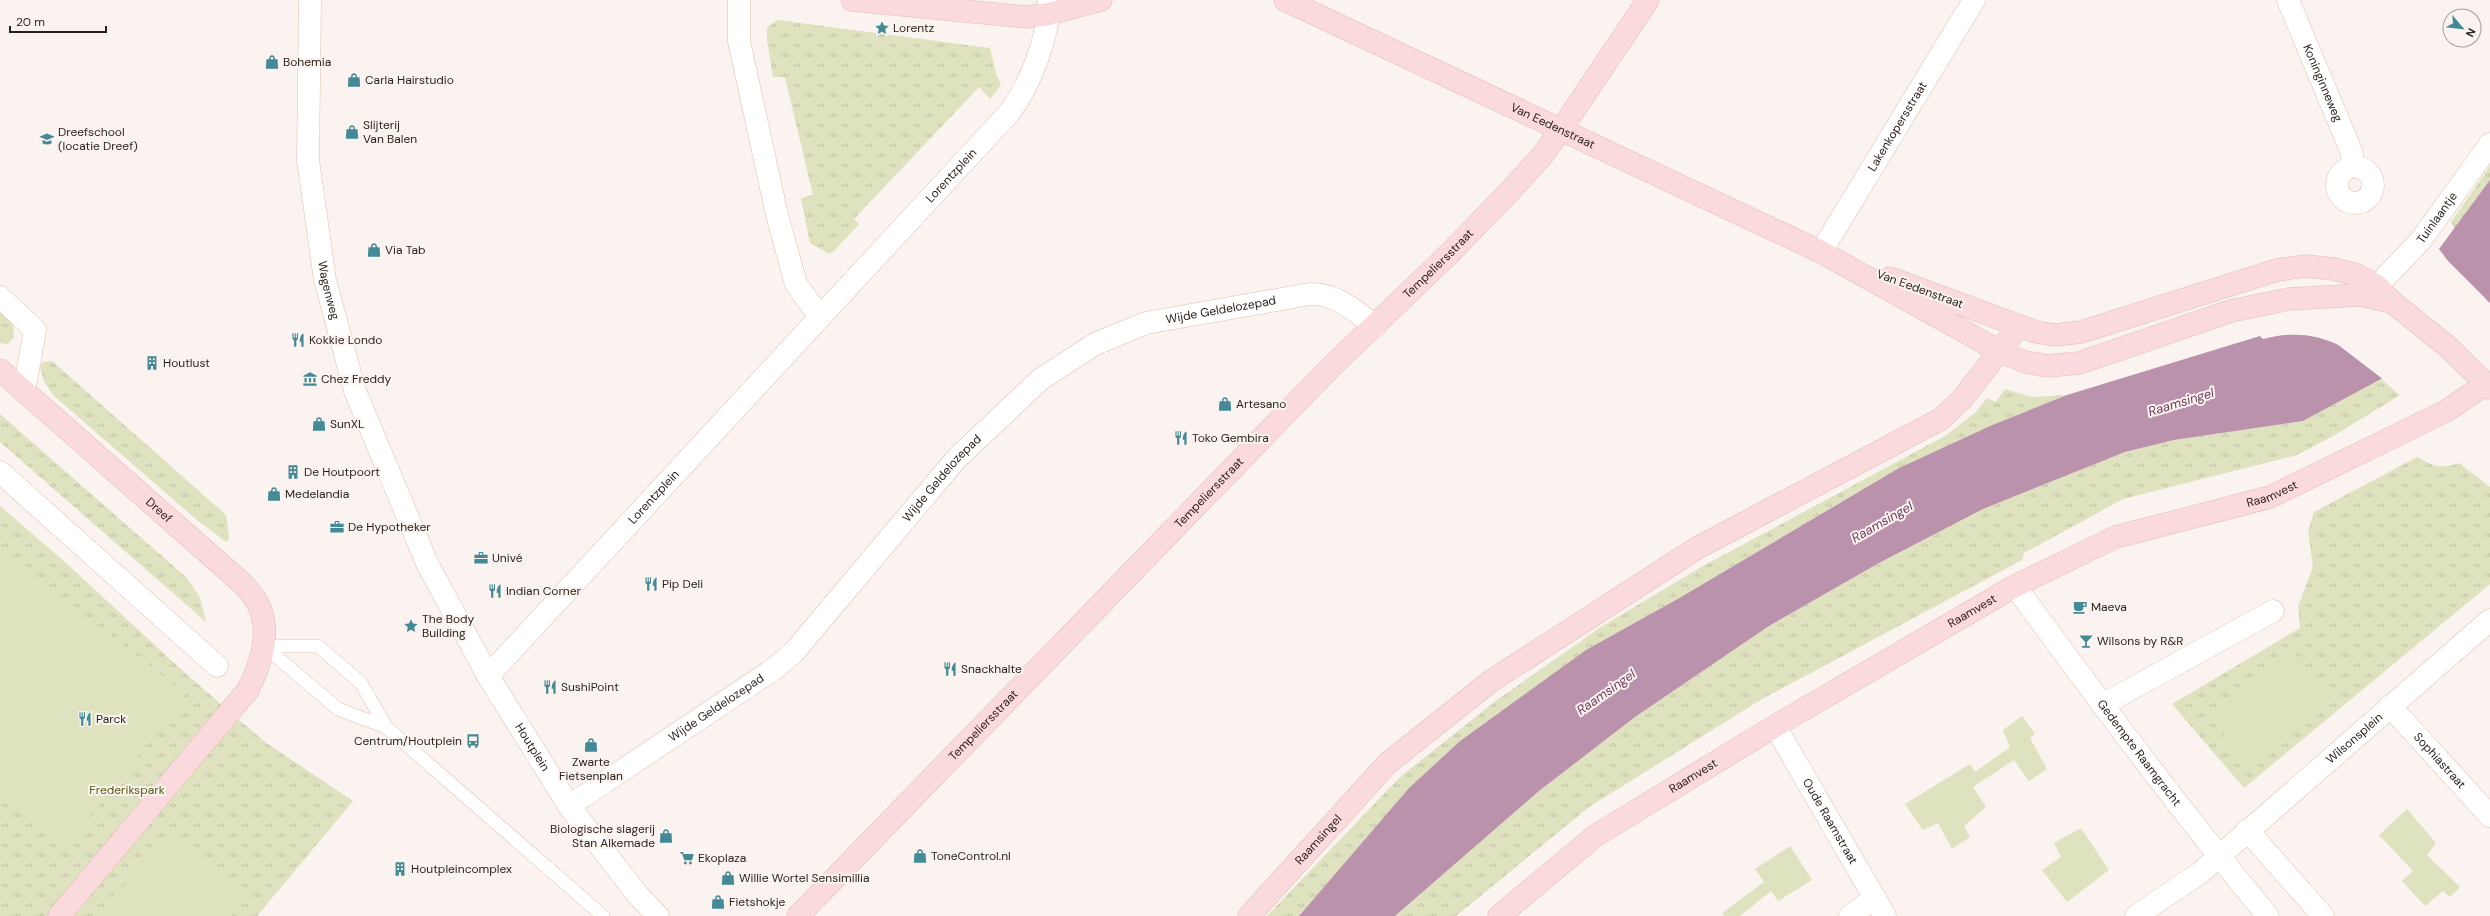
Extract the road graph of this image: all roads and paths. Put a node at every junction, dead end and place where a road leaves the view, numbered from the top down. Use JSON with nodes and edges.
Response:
{"nodes":[{"id":1,"x":310,"y":0,"type":"edge"},
{"id":2,"x":738,"y":0,"type":"edge"},
{"id":3,"x":852,"y":0,"type":"edge"},
{"id":4,"x":1101,"y":0,"type":"edge"},
{"id":5,"x":1285,"y":0,"type":"edge"},
{"id":6,"x":1648,"y":0,"type":"edge"},
{"id":7,"x":1974,"y":0,"type":"edge"},
{"id":8,"x":2288,"y":0,"type":"edge"},
{"id":9,"x":1049,"y":7,"type":"edge"},
{"id":10,"x":1560,"y":132,"type":"junction"},
{"id":11,"x":2490,"y":144,"type":"edge"},
{"id":12,"x":2353,"y":167,"type":"dead end"},
{"id":13,"x":1821,"y":252,"type":"junction"},
{"id":14,"x":2385,"y":294,"type":"junction"},
{"id":15,"x":0,"y":298,"type":"edge"},
{"id":16,"x":820,"y":317,"type":"junction"},
{"id":17,"x":1375,"y":326,"type":"junction"},
{"id":18,"x":2019,"y":326,"type":"junction"},
{"id":19,"x":2001,"y":352,"type":"junction"},
{"id":20,"x":0,"y":370,"type":"edge"},
{"id":21,"x":2488,"y":386,"type":"edge"},
{"id":22,"x":24,"y":392,"type":"junction"},
{"id":23,"x":0,"y":472,"type":"edge"},
{"id":24,"x":427,"y":563,"type":"joint"},
{"id":25,"x":2015,"y":586,"type":"junction"},
{"id":26,"x":2273,"y":611,"type":"dead end"},
{"id":27,"x":2490,"y":620,"type":"edge"},
{"id":28,"x":264,"y":646,"type":"junction"},
{"id":29,"x":217,"y":666,"type":"dead end"},
{"id":30,"x":488,"y":676,"type":"junction"},
{"id":31,"x":2102,"y":705,"type":"junction"},
{"id":32,"x":2390,"y":706,"type":"junction"},
{"id":33,"x":1775,"y":726,"type":"junction"},
{"id":34,"x":386,"y":727,"type":"junction"},
{"id":35,"x":569,"y":806,"type":"junction"},
{"id":36,"x":2490,"y":816,"type":"edge"},
{"id":37,"x":2247,"y":830,"type":"junction"},
{"id":38,"x":2218,"y":856,"type":"junction"},
{"id":39,"x":1880,"y":907,"type":"edge"},
{"id":40,"x":59,"y":916,"type":"edge"},
{"id":41,"x":603,"y":916,"type":"edge"},
{"id":42,"x":658,"y":916,"type":"edge"},
{"id":43,"x":798,"y":916,"type":"edge"},
{"id":44,"x":1249,"y":916,"type":"edge"},
{"id":45,"x":1499,"y":916,"type":"edge"},
{"id":46,"x":1850,"y":916,"type":"edge"},
{"id":47,"x":2136,"y":916,"type":"edge"},
{"id":48,"x":2268,"y":916,"type":"edge"},
{"id":49,"x":2323,"y":916,"type":"edge"}],
"edges":[{"from":1,"to":24,"type":"street","name":"Wagenweg"},
{"from":2,"to":16,"type":"street"},
{"from":3,"to":9,"type":"street"},
{"from":4,"to":9,"type":"street"},
{"from":5,"to":10,"type":"street","name":"Van Eedenstraat"},
{"from":6,"to":10,"type":"street","name":"Tempeliersstraat"},
{"from":7,"to":13,"type":"street","name":"Lakenkopersstraat"},
{"from":8,"to":12,"type":"street","name":"Koninginneweg"},
{"from":9,"to":16,"type":"street","name":"Lorentzplein"},
{"from":10,"to":13,"type":"street","name":"Van Eedenstraat"},
{"from":10,"to":17,"type":"street","name":"Tempeliersstraat"},
{"from":11,"to":14,"type":"street","name":"Tuinlaantje"},
{"from":13,"to":18,"type":"street","name":"Van Eedenstraat"},
{"from":13,"to":19,"type":"street","name":"Van Eedenstraat"},
{"from":14,"to":18,"type":"street"},
{"from":14,"to":19,"type":"street"},
{"from":14,"to":21,"type":"street"},
{"from":15,"to":22,"type":"street"},
{"from":16,"to":30,"type":"street","name":"Lorentzplein"},
{"from":17,"to":35,"type":"street","name":"Wijde Geldelozepad"},
{"from":17,"to":43,"type":"street","name":"Tempeliersstraat"},
{"from":18,"to":19,"type":"street","name":"Raamsingel"},
{"from":19,"to":44,"type":"street","name":"Raamsingel"},
{"from":20,"to":22,"type":"street","name":"Dreef"},
{"from":21,"to":25,"type":"street","name":"Raamvest"},
{"from":22,"to":28,"type":"street","name":"Dreef"},
{"from":23,"to":29,"type":"street"},
{"from":24,"to":30,"type":"street","name":"Houtplein"},
{"from":25,"to":31,"type":"street","name":"Gedempte Raamgracht"},
{"from":25,"to":33,"type":"street","name":"Raamvest"},
{"from":26,"to":31,"type":"street"},
{"from":27,"to":32,"type":"street","name":"Wilsonsplein"},
{"from":28,"to":34,"type":"lane"},
{"from":28,"to":34,"type":"lane"},
{"from":28,"to":40,"type":"street"},
{"from":30,"to":35,"type":"street","name":"Houtplein"},
{"from":31,"to":38,"type":"street","name":"Gedempte Raamgracht"},
{"from":32,"to":36,"type":"street","name":"Sophiastraat"},
{"from":32,"to":37,"type":"street","name":"Wilsonsplein"},
{"from":33,"to":39,"type":"street","name":"Oude Raamstraat"},
{"from":33,"to":45,"type":"street","name":"Raamvest"},
{"from":34,"to":41,"type":"lane"},
{"from":35,"to":42,"type":"street","name":"Houtplein"},
{"from":37,"to":38,"type":"street","name":"Wilsonsplein"},
{"from":37,"to":49,"type":"street"},
{"from":38,"to":47,"type":"street","name":"Wilsonsplein"},
{"from":38,"to":48,"type":"street","name":"Gedempte Raamgracht"},
{"from":39,"to":46,"type":"street"}]}
